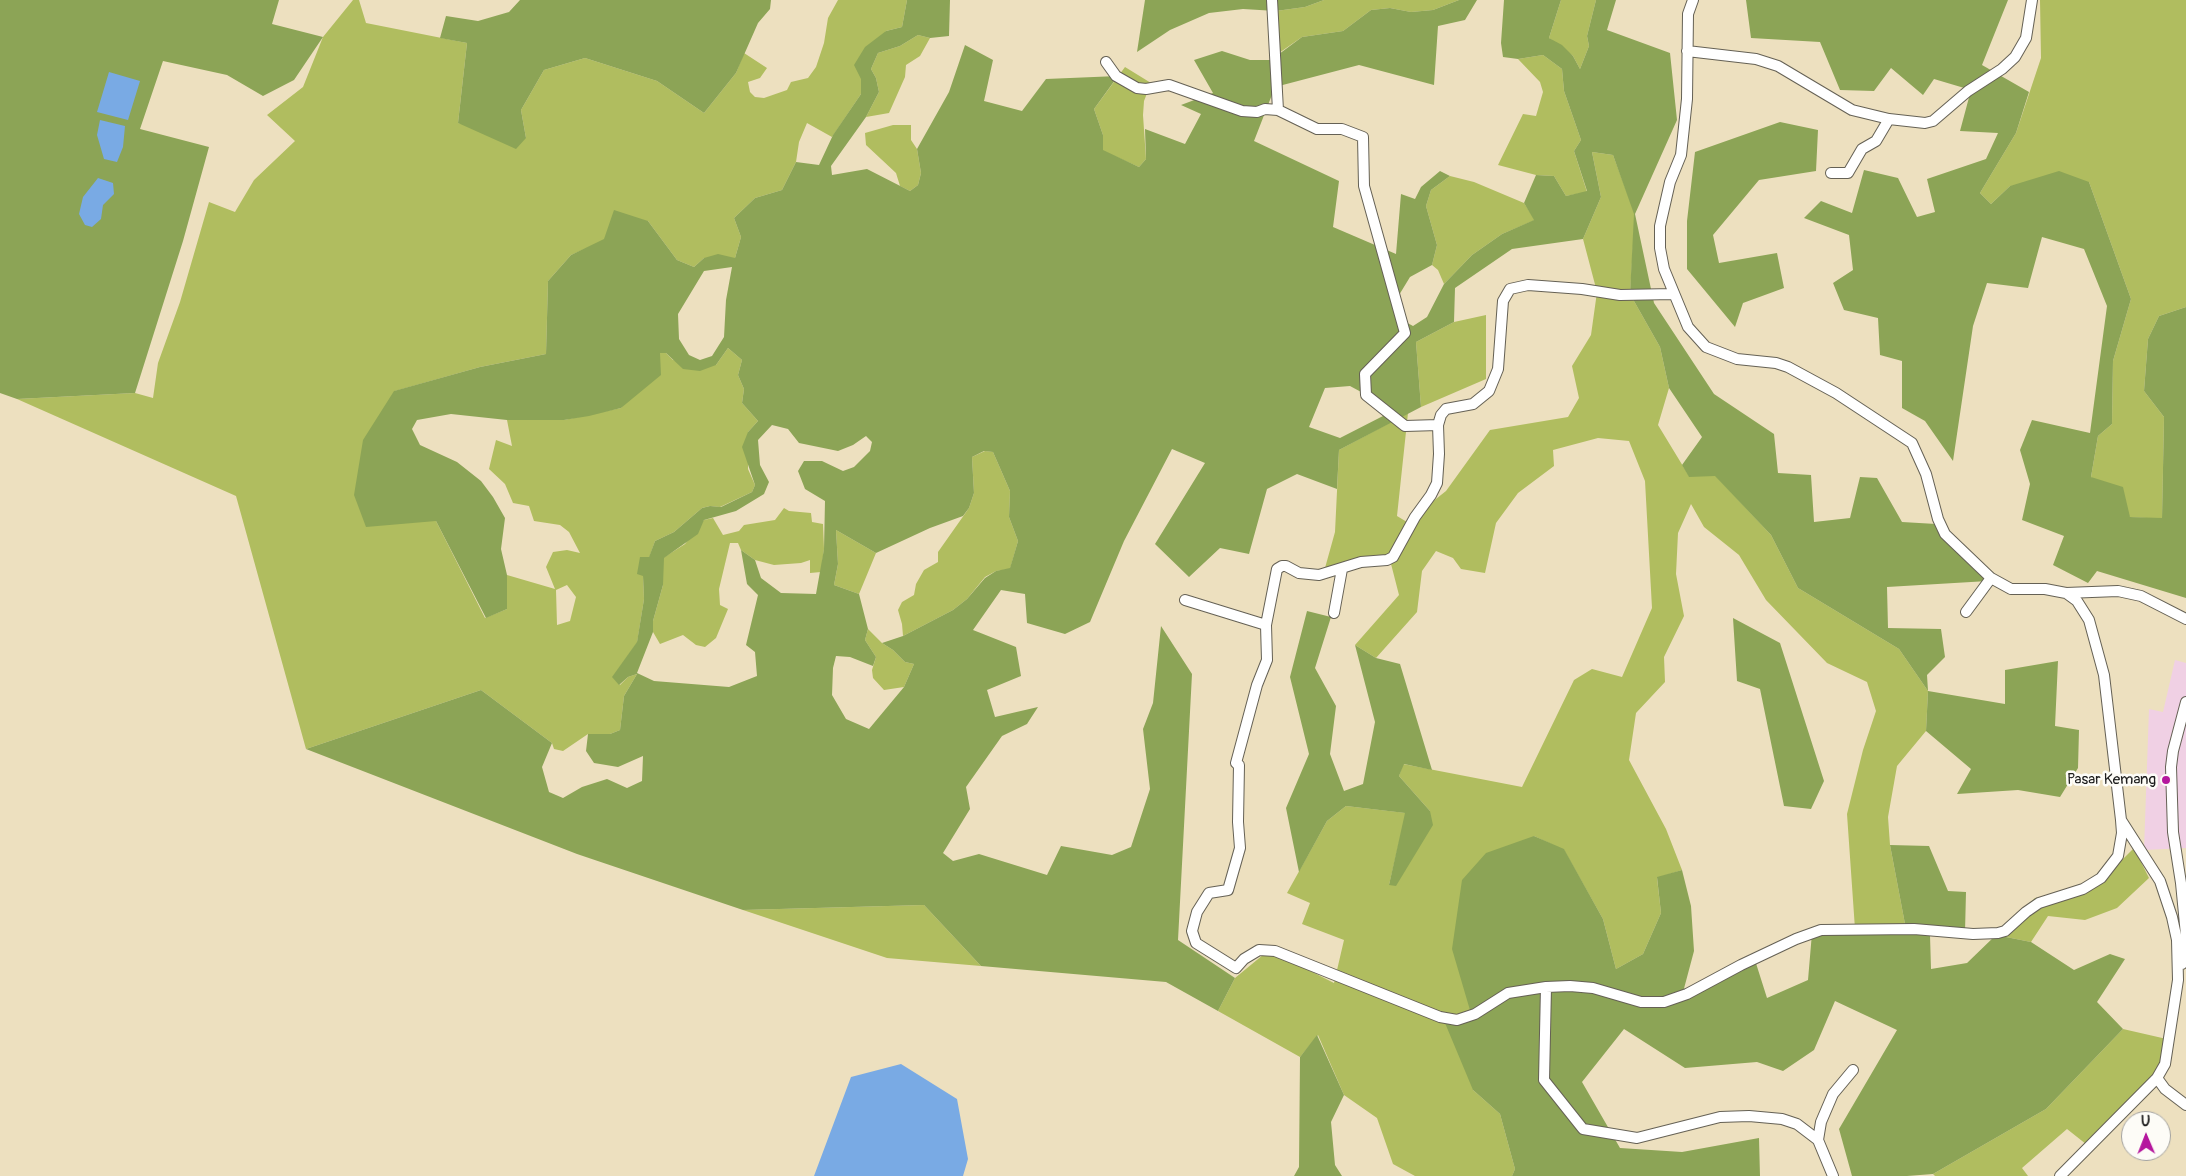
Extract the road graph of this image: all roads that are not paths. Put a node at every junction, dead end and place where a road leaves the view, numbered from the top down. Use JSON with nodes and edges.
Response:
{"nodes":[{"id":1,"x":1272,"y":0,"type":"edge"},
{"id":2,"x":1693,"y":0,"type":"edge"},
{"id":3,"x":2032,"y":0,"type":"edge"},
{"id":4,"x":1687,"y":51,"type":"junction"},
{"id":5,"x":1106,"y":62,"type":"dead end"},
{"id":6,"x":1278,"y":110,"type":"junction"},
{"id":7,"x":1889,"y":119,"type":"junction"},
{"id":8,"x":1831,"y":172,"type":"dead end"},
{"id":9,"x":1673,"y":294,"type":"junction"},
{"id":10,"x":1438,"y":425,"type":"junction"},
{"id":11,"x":1342,"y":569,"type":"junction"},
{"id":12,"x":1991,"y":578,"type":"junction"},
{"id":13,"x":2066,"y":593,"type":"junction"},
{"id":14,"x":1185,"y":600,"type":"dead end"},
{"id":15,"x":1966,"y":612,"type":"dead end"},
{"id":16,"x":1334,"y":613,"type":"dead end"},
{"id":17,"x":2186,"y":619,"type":"edge"},
{"id":18,"x":1266,"y":626,"type":"junction"},
{"id":19,"x":2186,"y":702,"type":"edge"},
{"id":20,"x":2121,"y":820,"type":"junction"},
{"id":21,"x":2184,"y":883,"type":"edge"},
{"id":22,"x":2178,"y":980,"type":"junction"},
{"id":23,"x":1546,"y":987,"type":"junction"},
{"id":24,"x":1853,"y":1070,"type":"dead end"},
{"id":25,"x":2157,"y":1078,"type":"junction"},
{"id":26,"x":2186,"y":1105,"type":"edge"},
{"id":27,"x":1818,"y":1140,"type":"junction"},
{"id":28,"x":1833,"y":1176,"type":"edge"},
{"id":29,"x":2060,"y":1176,"type":"edge"}],
"edges":[{"from":1,"to":6,"type":"street"},
{"from":2,"to":4,"type":"street"},
{"from":3,"to":7,"type":"street"},
{"from":4,"to":7,"type":"street"},
{"from":4,"to":9,"type":"street"},
{"from":5,"to":6,"type":"street"},
{"from":6,"to":10,"type":"street"},
{"from":7,"to":8,"type":"street"},
{"from":9,"to":10,"type":"street"},
{"from":9,"to":12,"type":"street"},
{"from":10,"to":11,"type":"street"},
{"from":11,"to":16,"type":"street"},
{"from":11,"to":18,"type":"street"},
{"from":12,"to":13,"type":"street"},
{"from":12,"to":15,"type":"street"},
{"from":13,"to":17,"type":"street"},
{"from":13,"to":20,"type":"street"},
{"from":14,"to":18,"type":"street"},
{"from":18,"to":23,"type":"street"},
{"from":19,"to":21,"type":"street"},
{"from":20,"to":22,"type":"street"},
{"from":20,"to":23,"type":"street"},
{"from":21,"to":22,"type":"street"},
{"from":22,"to":25,"type":"street"},
{"from":23,"to":27,"type":"street"},
{"from":24,"to":27,"type":"street"},
{"from":25,"to":26,"type":"street"},
{"from":25,"to":29,"type":"street"},
{"from":27,"to":28,"type":"street"}]}
